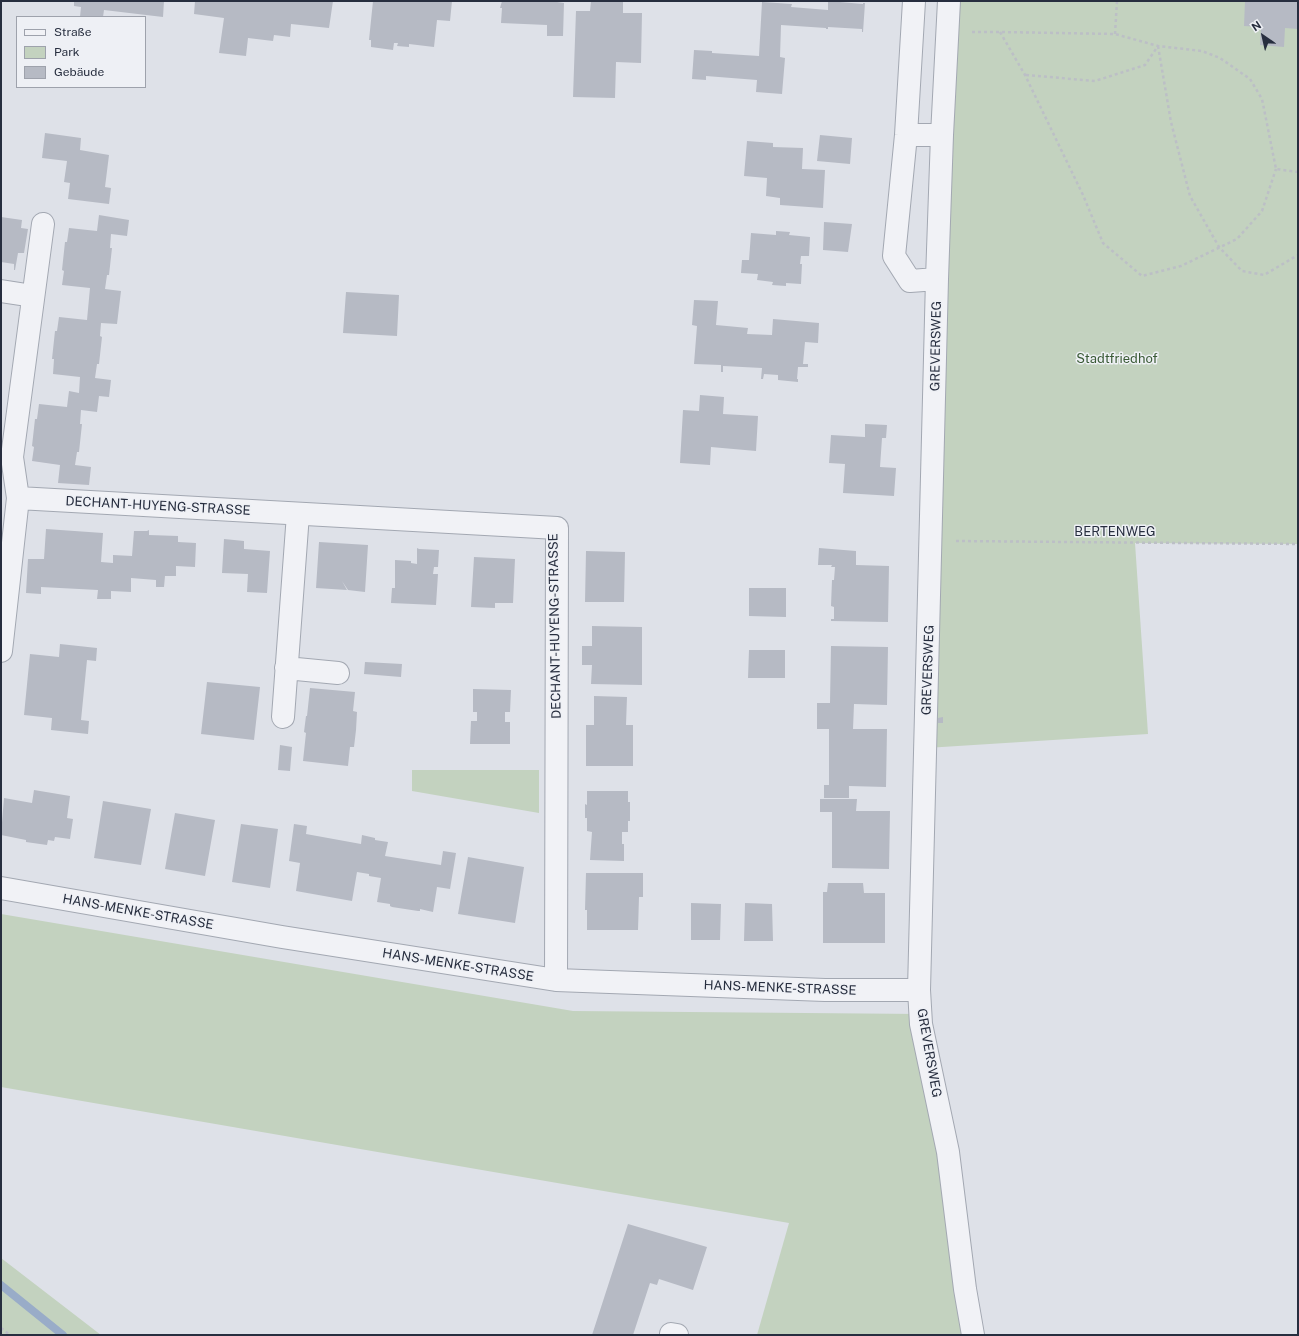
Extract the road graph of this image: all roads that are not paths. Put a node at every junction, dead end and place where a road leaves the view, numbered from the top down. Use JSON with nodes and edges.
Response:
{"nodes":[{"id":1,"x":914,"y":1,"type":"edge"},
{"id":2,"x":949,"y":1,"type":"edge"},
{"id":3,"x":906,"y":135,"type":"junction"},
{"id":4,"x":942,"y":136,"type":"junction"},
{"id":5,"x":43,"y":224,"type":"dead end"},
{"id":6,"x":938,"y":279,"type":"junction"},
{"id":7,"x":1,"y":291,"type":"edge"},
{"id":8,"x":34,"y":296,"type":"junction"},
{"id":9,"x":18,"y":498,"type":"junction"},
{"id":10,"x":298,"y":514,"type":"junction"},
{"id":11,"x":1,"y":651,"type":"edge"},
{"id":12,"x":286,"y":668,"type":"junction"},
{"id":13,"x":338,"y":673,"type":"dead end"},
{"id":14,"x":283,"y":717,"type":"dead end"},
{"id":15,"x":1,"y":888,"type":"edge"},
{"id":16,"x":556,"y":980,"type":"junction"},
{"id":17,"x":919,"y":990,"type":"junction"},
{"id":18,"x":973,"y":1335,"type":"edge"}],
"edges":[{"from":1,"to":3,"type":"street"},
{"from":2,"to":4,"type":"street","name":"GREVERSWEG"},
{"from":3,"to":4,"type":"street"},
{"from":3,"to":6,"type":"street"},
{"from":4,"to":6,"type":"street","name":"GREVERSWEG"},
{"from":5,"to":8,"type":"street"},
{"from":6,"to":17,"type":"street","name":"GREVERSWEG"},
{"from":7,"to":8,"type":"street"},
{"from":8,"to":9,"type":"street"},
{"from":9,"to":10,"type":"street","name":"DECHANT-HUYENG-STRASSE"},
{"from":9,"to":11,"type":"street"},
{"from":10,"to":12,"type":"street"},
{"from":10,"to":16,"type":"street","name":"DECHANT-HUYENG-STRASSE"},
{"from":12,"to":13,"type":"street"},
{"from":12,"to":14,"type":"street"},
{"from":15,"to":16,"type":"street","name":"HANS-MENKE-STRASSE"},
{"from":16,"to":17,"type":"street","name":"HANS-MENKE-STRASSE"},
{"from":17,"to":18,"type":"street","name":"GREVERSWEG"}]}
